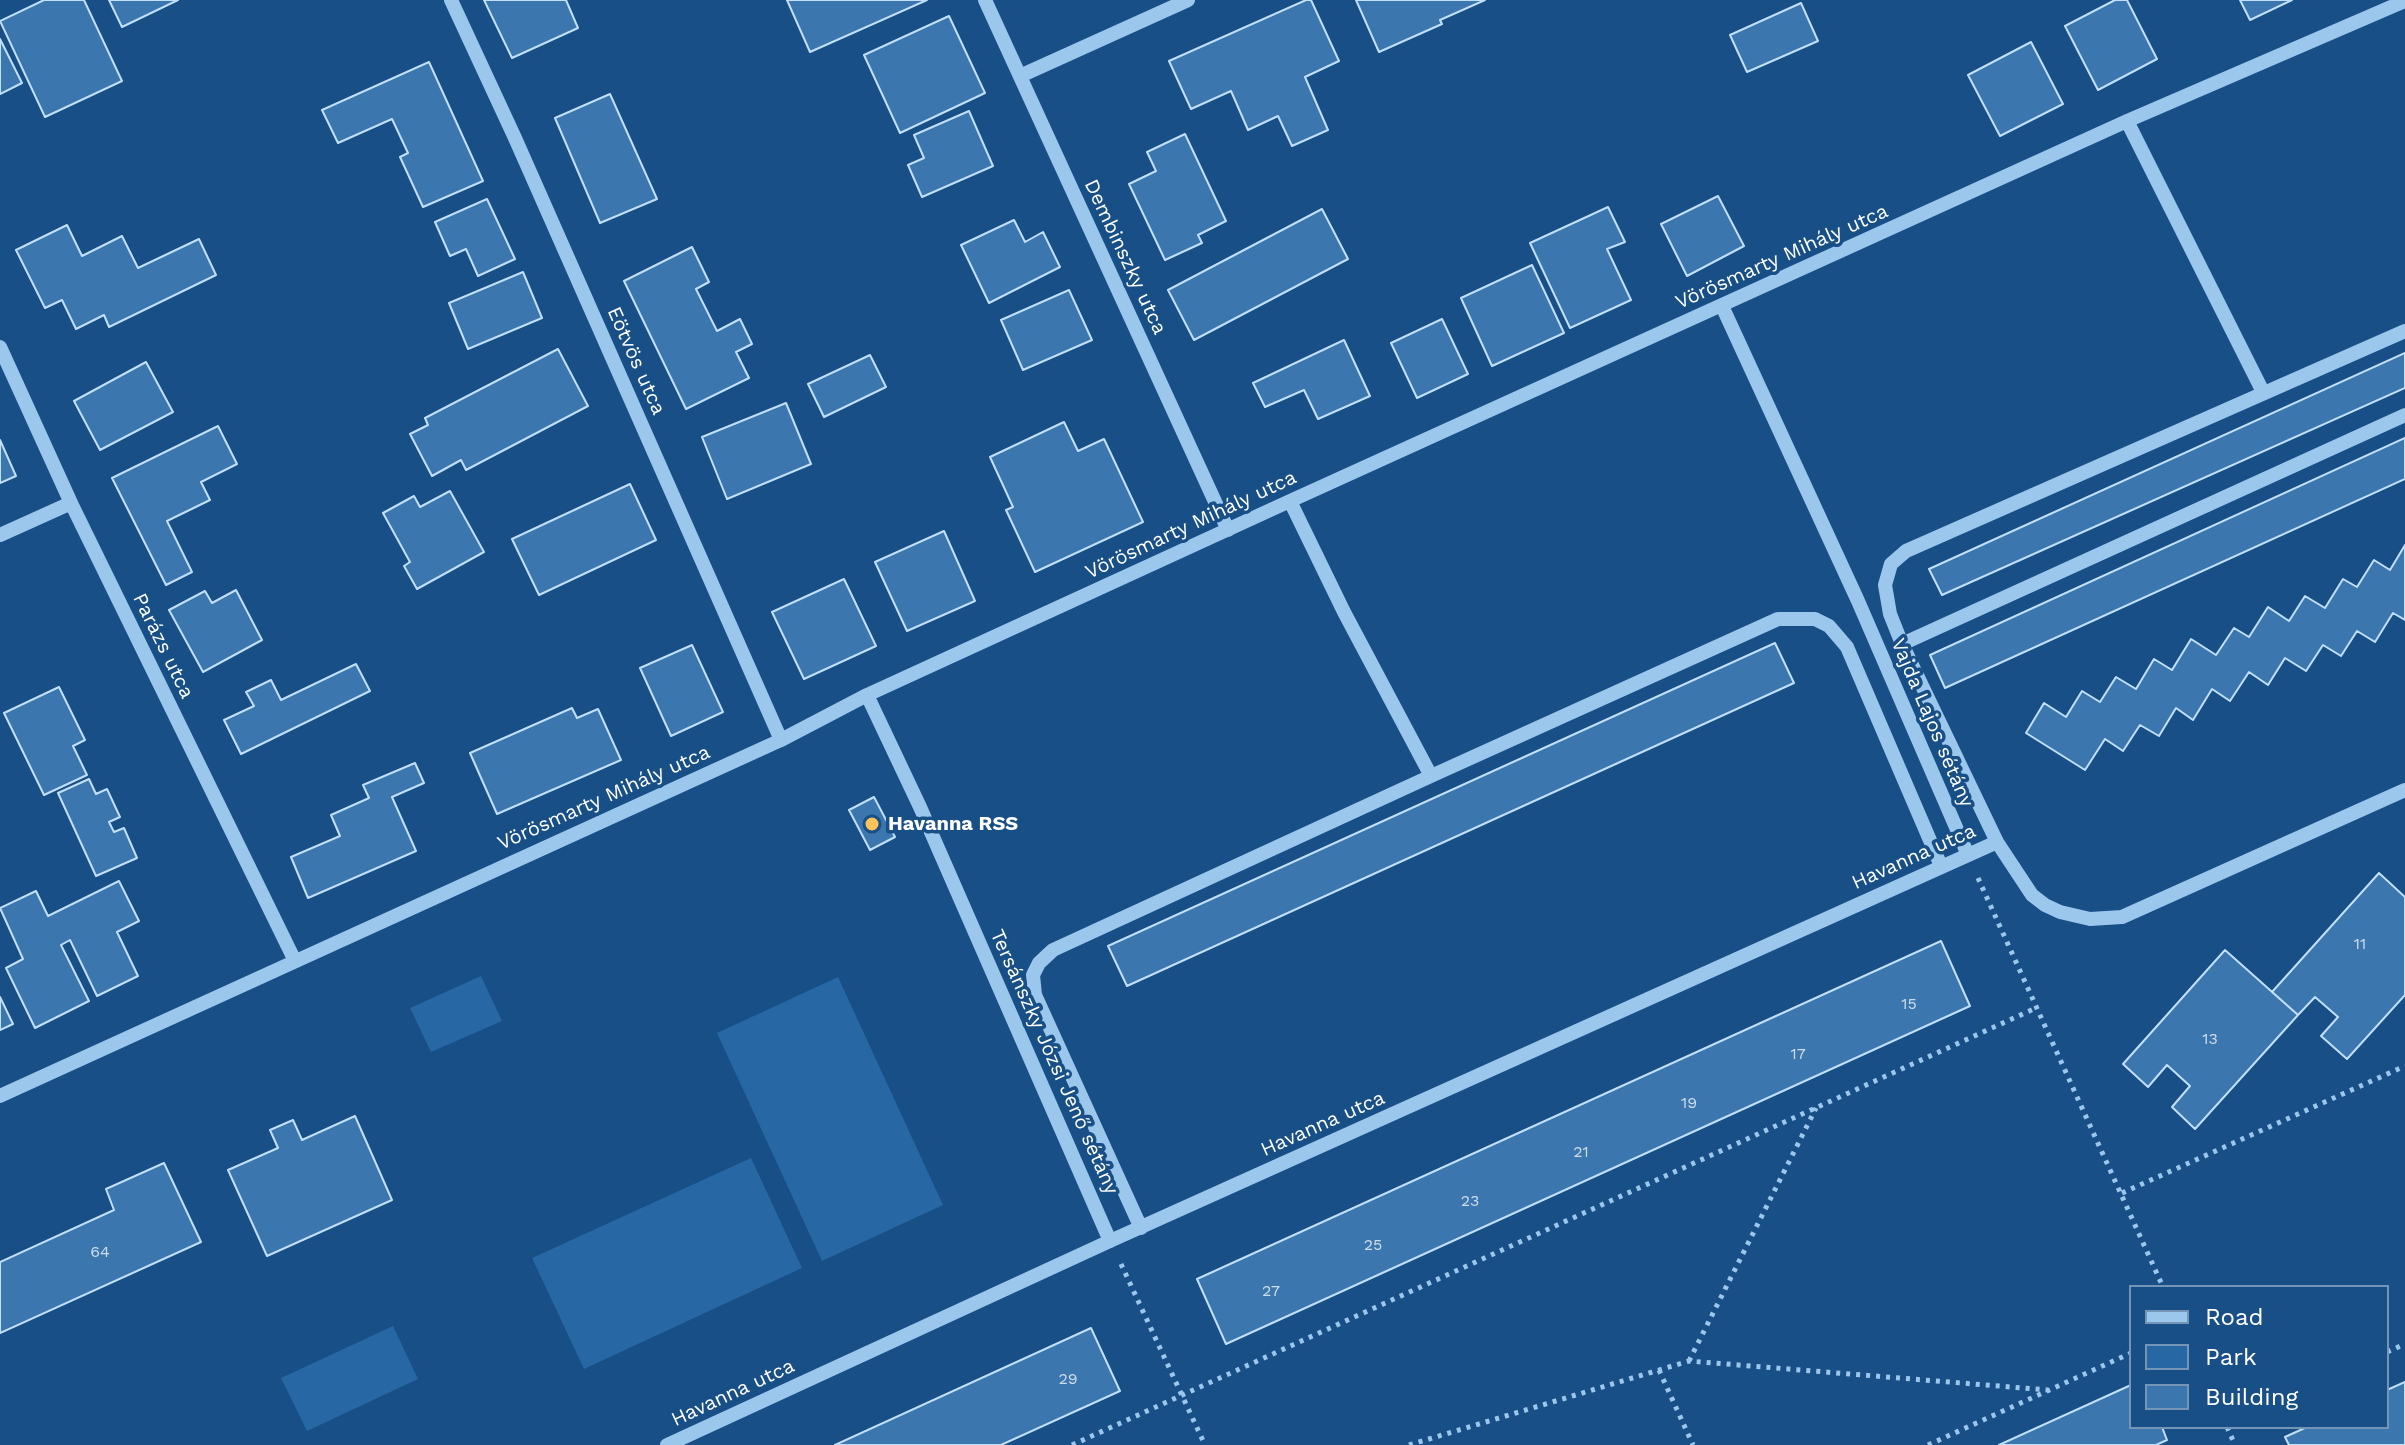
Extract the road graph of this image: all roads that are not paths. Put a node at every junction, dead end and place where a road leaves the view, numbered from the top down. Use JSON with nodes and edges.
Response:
{"nodes":[{"id":1,"x":451,"y":0,"type":"edge"},
{"id":2,"x":985,"y":0,"type":"edge"},
{"id":3,"x":1188,"y":0,"type":"edge"},
{"id":4,"x":2405,"y":1,"type":"edge"},
{"id":5,"x":1020,"y":76,"type":"junction"},
{"id":6,"x":2127,"y":121,"type":"junction"},
{"id":7,"x":1722,"y":306,"type":"junction"},
{"id":8,"x":2405,"y":331,"type":"edge"},
{"id":9,"x":0,"y":347,"type":"edge"},
{"id":10,"x":2263,"y":392,"type":"junction"},
{"id":11,"x":2405,"y":415,"type":"edge"},
{"id":12,"x":1290,"y":501,"type":"junction"},
{"id":13,"x":71,"y":503,"type":"junction"},
{"id":14,"x":1228,"y":530,"type":"junction"},
{"id":15,"x":0,"y":535,"type":"edge"},
{"id":16,"x":1902,"y":644,"type":"junction"},
{"id":17,"x":867,"y":695,"type":"junction"},
{"id":18,"x":781,"y":740,"type":"junction"},
{"id":19,"x":1431,"y":776,"type":"junction"},
{"id":20,"x":2405,"y":790,"type":"edge"},
{"id":21,"x":1997,"y":842,"type":"junction"},
{"id":22,"x":1968,"y":855,"type":"junction"},
{"id":23,"x":1941,"y":866,"type":"junction"},
{"id":24,"x":295,"y":961,"type":"junction"},
{"id":25,"x":0,"y":1096,"type":"edge"},
{"id":26,"x":1141,"y":1228,"type":"junction"},
{"id":27,"x":1110,"y":1241,"type":"junction"},
{"id":28,"x":667,"y":1445,"type":"edge"}],
"edges":[{"from":1,"to":18,"type":"street","name":"Eötvös utca"},
{"from":2,"to":5,"type":"street","name":"Dembinszky utca"},
{"from":3,"to":5,"type":"street"},
{"from":4,"to":6,"type":"street","name":"Vörösmarty Mihály utca"},
{"from":5,"to":14,"type":"street","name":"Dembinszky utca"},
{"from":6,"to":7,"type":"street","name":"Vörösmarty Mihály utca"},
{"from":6,"to":10,"type":"street"},
{"from":7,"to":12,"type":"street","name":"Vörösmarty Mihály utca"},
{"from":7,"to":22,"type":"street","name":"Vajda Lajos sétány"},
{"from":8,"to":10,"type":"street"},
{"from":9,"to":13,"type":"street","name":"Parázs utca"},
{"from":10,"to":16,"type":"street"},
{"from":11,"to":16,"type":"street"},
{"from":12,"to":14,"type":"street","name":"Vörösmarty Mihály utca"},
{"from":12,"to":19,"type":"street"},
{"from":13,"to":15,"type":"street"},
{"from":13,"to":24,"type":"street","name":"Parázs utca"},
{"from":14,"to":17,"type":"street","name":"Vörösmarty Mihály utca"},
{"from":16,"to":21,"type":"street"},
{"from":17,"to":18,"type":"street","name":"Vörösmarty Mihály utca"},
{"from":17,"to":27,"type":"street","name":"Tersánszky Józsi Jenő sétány"},
{"from":18,"to":24,"type":"street","name":"Vörösmarty Mihály utca"},
{"from":19,"to":23,"type":"street"},
{"from":19,"to":26,"type":"street"},
{"from":20,"to":21,"type":"street"},
{"from":21,"to":22,"type":"street","name":"Havanna utca"},
{"from":22,"to":23,"type":"street","name":"Havanna utca"},
{"from":23,"to":26,"type":"street","name":"Havanna utca"},
{"from":24,"to":25,"type":"street","name":"Vörösmarty Mihály utca"},
{"from":26,"to":27,"type":"street","name":"Havanna utca"},
{"from":27,"to":28,"type":"street","name":"Havanna utca"}]}
